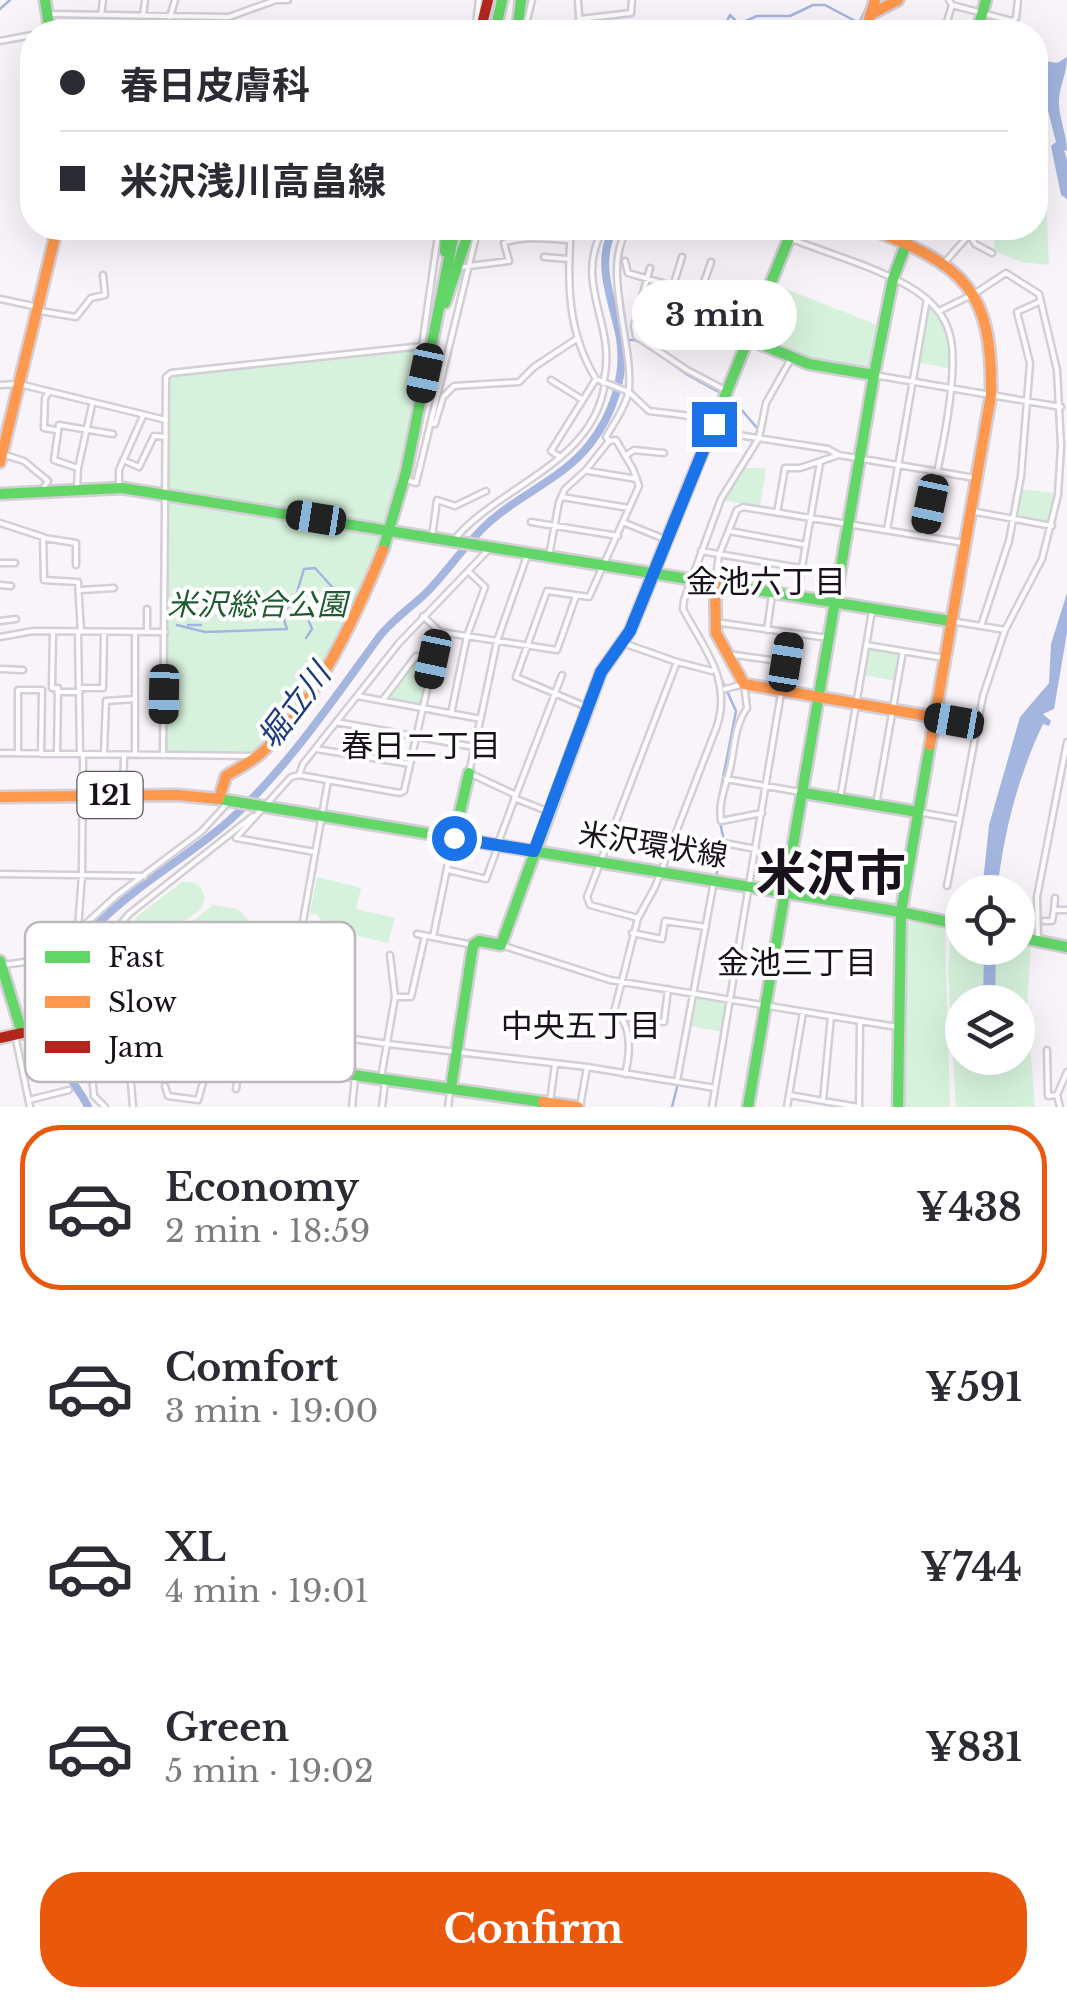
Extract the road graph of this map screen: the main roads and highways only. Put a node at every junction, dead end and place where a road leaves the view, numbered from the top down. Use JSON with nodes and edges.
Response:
{"nodes":[{"id":1,"x":875,"y":0,"type":"edge"},
{"id":2,"x":898,"y":0,"type":"edge"},
{"id":3,"x":872,"y":13,"type":"junction"},
{"id":4,"x":869,"y":20,"type":"edge"},
{"id":5,"x":54,"y":240,"type":"edge"},
{"id":6,"x":441,"y":240,"type":"edge"},
{"id":7,"x":453,"y":240,"type":"edge"},
{"id":8,"x":466,"y":240,"type":"edge"},
{"id":9,"x":788,"y":240,"type":"edge"},
{"id":10,"x":901,"y":240,"type":"edge"},
{"id":11,"x":906,"y":242,"type":"junction"},
{"id":12,"x":436,"y":322,"type":"junction"},
{"id":13,"x":748,"y":339,"type":"junction"},
{"id":14,"x":874,"y":375,"type":"junction"},
{"id":15,"x":1,"y":454,"type":"edge"},
{"id":16,"x":0,"y":494,"type":"edge"},
{"id":17,"x":391,"y":530,"type":"junction"},
{"id":18,"x":654,"y":573,"type":"junction"},
{"id":19,"x":715,"y":582,"type":"junction"},
{"id":20,"x":834,"y":602,"type":"junction"},
{"id":21,"x":950,"y":620,"type":"junction"},
{"id":22,"x":820,"y":698,"type":"junction"},
{"id":23,"x":934,"y":717,"type":"junction"},
{"id":24,"x":468,"y":773,"type":"road end"},
{"id":25,"x":804,"y":793,"type":"junction"},
{"id":26,"x":0,"y":797,"type":"edge"},
{"id":27,"x":227,"y":800,"type":"junction"},
{"id":28,"x":918,"y":812,"type":"junction"},
{"id":29,"x":454,"y":838,"type":"junction"},
{"id":30,"x":534,"y":851,"type":"junction"},
{"id":31,"x":787,"y":894,"type":"junction"},
{"id":32,"x":901,"y":912,"type":"junction"},
{"id":33,"x":945,"y":921,"type":"edge"},
{"id":34,"x":1035,"y":940,"type":"edge"},
{"id":35,"x":1067,"y":947,"type":"edge"},
{"id":36,"x":1,"y":964,"type":"edge"},
{"id":37,"x":4,"y":991,"type":"edge"},
{"id":38,"x":19,"y":1034,"type":"junction"},
{"id":39,"x":25,"y":1034,"type":"edge"},
{"id":40,"x":0,"y":1038,"type":"edge"},
{"id":41,"x":355,"y":1074,"type":"edge"},
{"id":42,"x":451,"y":1088,"type":"junction"},
{"id":43,"x":545,"y":1104,"type":"edge"},
{"id":44,"x":579,"y":1107,"type":"edge"},
{"id":45,"x":748,"y":1107,"type":"edge"},
{"id":46,"x":898,"y":1107,"type":"edge"}],
"edges":[{"from":1,"to":3,"type":"main road"},
{"from":2,"to":3,"type":"main road"},
{"from":3,"to":4,"type":"main road"},
{"from":5,"to":15,"type":"main road"},
{"from":6,"to":12,"type":"main road"},
{"from":7,"to":12,"type":"main road"},
{"from":8,"to":12,"type":"main road"},
{"from":9,"to":13,"type":"main road"},
{"from":10,"to":11,"type":"main road"},
{"from":11,"to":14,"type":"main road"},
{"from":11,"to":21,"type":"main road"},
{"from":12,"to":17,"type":"main road"},
{"from":13,"to":14,"type":"main road"},
{"from":13,"to":18,"type":"main road"},
{"from":14,"to":20,"type":"main road"},
{"from":16,"to":17,"type":"main road"},
{"from":17,"to":18,"type":"main road"},
{"from":17,"to":27,"type":"main road"},
{"from":18,"to":19,"type":"main road"},
{"from":18,"to":30,"type":"main road"},
{"from":19,"to":20,"type":"main road"},
{"from":19,"to":22,"type":"main road"},
{"from":20,"to":21,"type":"main road"},
{"from":20,"to":22,"type":"main road"},
{"from":21,"to":23,"type":"main road"},
{"from":22,"to":23,"type":"main road"},
{"from":22,"to":25,"type":"main road"},
{"from":23,"to":28,"type":"main road"},
{"from":24,"to":29,"type":"main road"},
{"from":25,"to":28,"type":"main road"},
{"from":25,"to":31,"type":"main road"},
{"from":26,"to":27,"type":"main road","number":"121"},
{"from":27,"to":29,"type":"main road","name":"米沢環状線"},
{"from":28,"to":32,"type":"main road"},
{"from":29,"to":30,"type":"main road","name":"米沢環状線"},
{"from":30,"to":31,"type":"main road","name":"米沢環状線"},
{"from":30,"to":42,"type":"main road"},
{"from":31,"to":32,"type":"main road","name":"米沢環状線"},
{"from":31,"to":45,"type":"main road"},
{"from":32,"to":33,"type":"main road","name":"米沢環状線"},
{"from":32,"to":46,"type":"main road"},
{"from":34,"to":35,"type":"main road"},
{"from":36,"to":37,"type":"main road"},
{"from":37,"to":38,"type":"main road"},
{"from":38,"to":39,"type":"main road"},
{"from":38,"to":40,"type":"main road"},
{"from":41,"to":42,"type":"main road"},
{"from":42,"to":43,"type":"main road"},
{"from":43,"to":44,"type":"main road"}]}
